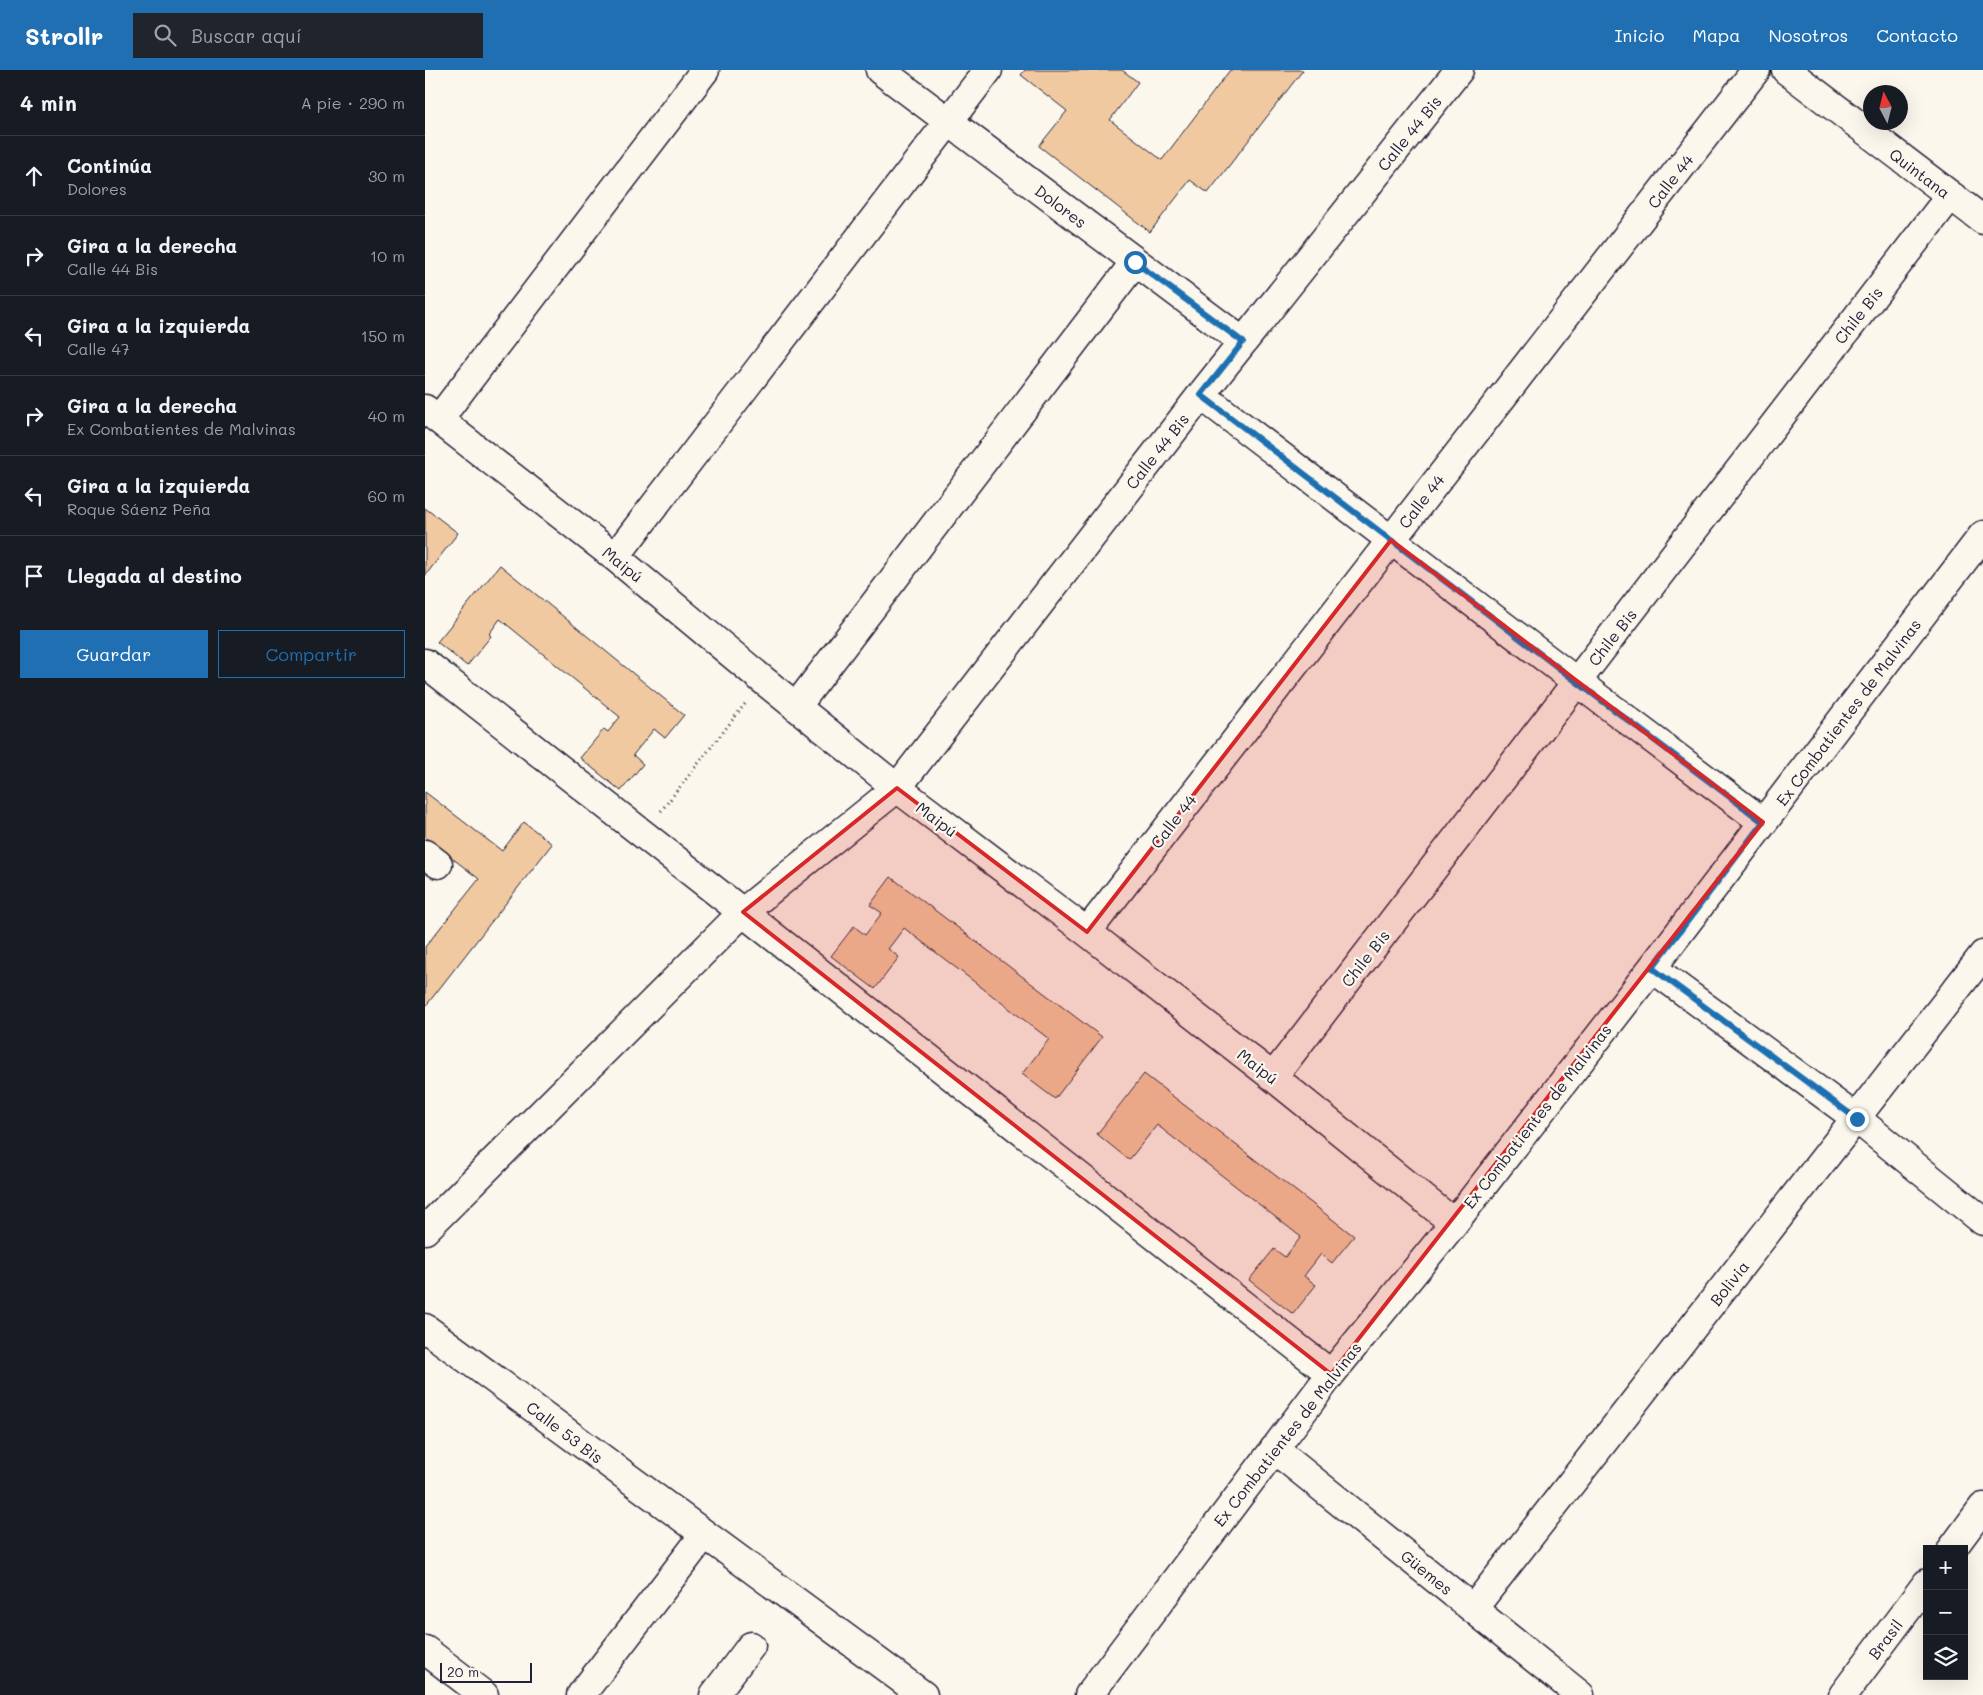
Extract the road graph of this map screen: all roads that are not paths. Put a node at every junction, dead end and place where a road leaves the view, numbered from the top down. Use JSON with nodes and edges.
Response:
{"nodes":[{"id":1,"x":705,"y":70,"type":"edge"},
{"id":2,"x":880,"y":70,"type":"edge"},
{"id":3,"x":987,"y":70,"type":"edge"},
{"id":4,"x":1459,"y":70,"type":"edge"},
{"id":5,"x":1756,"y":70,"type":"edge"},
{"id":6,"x":1786,"y":70,"type":"edge"},
{"id":7,"x":947,"y":121,"type":"junction"},
{"id":8,"x":1950,"y":196,"type":"junction"},
{"id":9,"x":1983,"y":220,"type":"edge"},
{"id":10,"x":1135,"y":262,"type":"junction"},
{"id":11,"x":1243,"y":342,"type":"junction"},
{"id":12,"x":1201,"y":395,"type":"junction"},
{"id":13,"x":432,"y":414,"type":"edge"},
{"id":14,"x":1983,"y":535,"type":"edge"},
{"id":15,"x":1391,"y":540,"type":"junction"},
{"id":16,"x":615,"y":557,"type":"junction"},
{"id":17,"x":425,"y":663,"type":"edge"},
{"id":18,"x":1577,"y":682,"type":"junction"},
{"id":19,"x":796,"y":707,"type":"junction"},
{"id":20,"x":897,"y":788,"type":"junction"},
{"id":21,"x":1763,"y":822,"type":"junction"},
{"id":22,"x":743,"y":912,"type":"junction"},
{"id":23,"x":1087,"y":932,"type":"junction"},
{"id":24,"x":1983,"y":955,"type":"edge"},
{"id":25,"x":1652,"y":968,"type":"junction"},
{"id":26,"x":1273,"y":1077,"type":"junction"},
{"id":27,"x":1857,"y":1119,"type":"junction"},
{"id":28,"x":1983,"y":1221,"type":"edge"},
{"id":29,"x":1454,"y":1223,"type":"junction"},
{"id":30,"x":425,"y":1230,"type":"edge"},
{"id":31,"x":425,"y":1328,"type":"edge"},
{"id":32,"x":1331,"y":1374,"type":"junction"},
{"id":33,"x":1274,"y":1448,"type":"junction"},
{"id":34,"x":1983,"y":1507,"type":"edge"},
{"id":35,"x":704,"y":1536,"type":"junction"},
{"id":36,"x":1955,"y":1545,"type":"edge"},
{"id":37,"x":1923,"y":1588,"type":"edge"},
{"id":38,"x":1473,"y":1609,"type":"junction"},
{"id":39,"x":751,"y":1646,"type":"dead end"},
{"id":40,"x":425,"y":1650,"type":"edge"},
{"id":41,"x":484,"y":1695,"type":"edge"},
{"id":42,"x":581,"y":1695,"type":"edge"},
{"id":43,"x":714,"y":1695,"type":"edge"},
{"id":44,"x":923,"y":1695,"type":"edge"},
{"id":45,"x":1089,"y":1695,"type":"edge"},
{"id":46,"x":1580,"y":1695,"type":"edge"},
{"id":47,"x":1843,"y":1695,"type":"edge"}],
"edges":[{"from":1,"to":13,"type":"street"},
{"from":2,"to":7,"type":"street","name":"Dolores"},
{"from":3,"to":7,"type":"street"},
{"from":4,"to":11,"type":"street","name":"Calle 44 Bis"},
{"from":5,"to":15,"type":"street","name":"Calle 44"},
{"from":6,"to":8,"type":"street","name":"Quintana"},
{"from":7,"to":10,"type":"street","name":"Dolores"},
{"from":7,"to":16,"type":"street"},
{"from":8,"to":9,"type":"street","name":"Quintana"},
{"from":8,"to":18,"type":"street","name":"Chile Bis"},
{"from":10,"to":11,"type":"street","name":"Dolores"},
{"from":10,"to":19,"type":"street"},
{"from":11,"to":12,"type":"street","name":"Calle 44 Bis"},
{"from":12,"to":15,"type":"street"},
{"from":12,"to":20,"type":"street","name":"Calle 44 Bis"},
{"from":13,"to":16,"type":"street","name":"Maipú"},
{"from":14,"to":21,"type":"street","name":"Ex Combatientes de Malvinas"},
{"from":15,"to":18,"type":"street"},
{"from":15,"to":23,"type":"street","name":"Calle 44"},
{"from":16,"to":19,"type":"street","name":"Maipú"},
{"from":17,"to":22,"type":"street"},
{"from":18,"to":21,"type":"street"},
{"from":18,"to":26,"type":"street","name":"Chile Bis"},
{"from":19,"to":20,"type":"street","name":"Maipú"},
{"from":20,"to":22,"type":"street","name":"Calle 44 Bis"},
{"from":20,"to":23,"type":"street","name":"Maipú"},
{"from":21,"to":25,"type":"street","name":"Ex Combatientes de Malvinas"},
{"from":22,"to":30,"type":"street","name":"Calle 44 Bis"},
{"from":22,"to":32,"type":"street"},
{"from":23,"to":26,"type":"street","name":"Maipú"},
{"from":24,"to":27,"type":"street","name":"Bolivia"},
{"from":25,"to":27,"type":"street"},
{"from":25,"to":29,"type":"street","name":"Ex Combatientes de Malvinas"},
{"from":26,"to":29,"type":"street","name":"Maipú"},
{"from":27,"to":28,"type":"street"},
{"from":27,"to":38,"type":"street","name":"Bolivia"},
{"from":29,"to":32,"type":"street","name":"Ex Combatientes de Malvinas"},
{"from":31,"to":35,"type":"street","name":"Calle 53 Bis"},
{"from":32,"to":33,"type":"street","name":"Ex Combatientes de Malvinas"},
{"from":33,"to":38,"type":"street","name":"Güemes"},
{"from":33,"to":45,"type":"street","name":"Ex Combatientes de Malvinas"},
{"from":34,"to":36,"type":"street"},
{"from":35,"to":42,"type":"street"},
{"from":35,"to":44,"type":"street","name":"Calle 53 Bis"},
{"from":37,"to":47,"type":"street","name":"Brasil"},
{"from":38,"to":46,"type":"street","name":"Güemes"},
{"from":39,"to":43,"type":"street"},
{"from":40,"to":41,"type":"street"}]}
